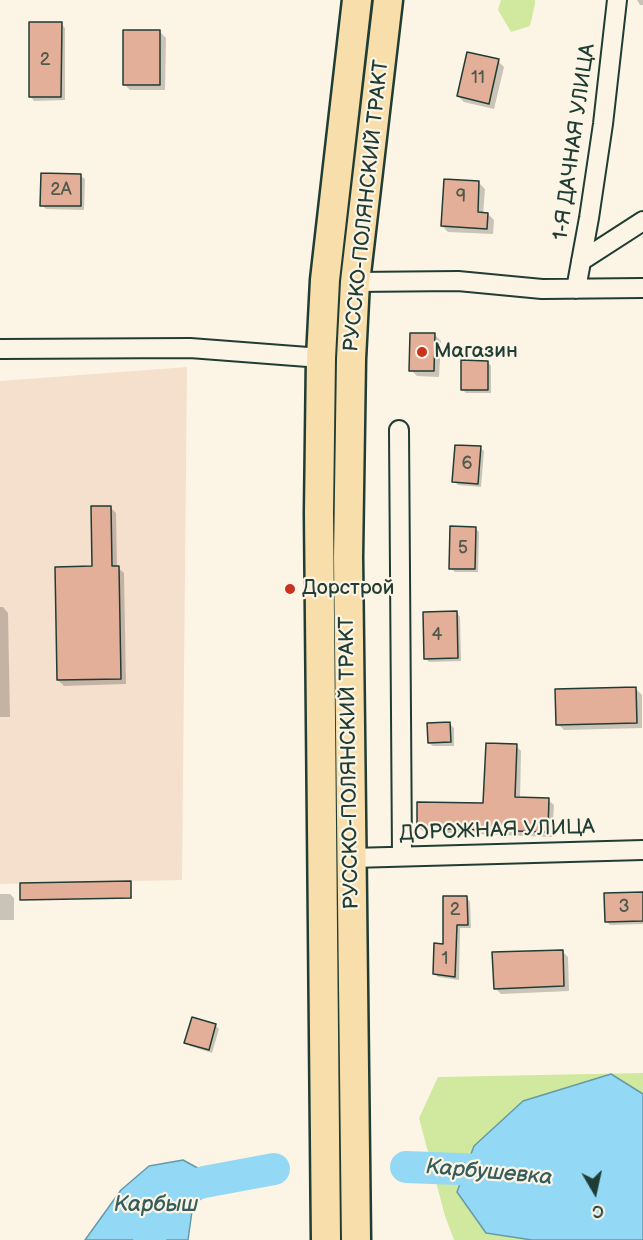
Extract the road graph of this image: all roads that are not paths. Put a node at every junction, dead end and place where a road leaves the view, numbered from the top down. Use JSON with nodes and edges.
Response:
{"nodes":[{"id":1,"x":357,"y":0,"type":"edge"},
{"id":2,"x":388,"y":0,"type":"edge"},
{"id":3,"x":617,"y":0,"type":"edge"},
{"id":4,"x":643,"y":221,"type":"edge"},
{"id":5,"x":582,"y":261,"type":"junction"},
{"id":6,"x":355,"y":282,"type":"junction"},
{"id":7,"x":643,"y":288,"type":"edge"},
{"id":8,"x":576,"y":289,"type":"junction"},
{"id":9,"x":0,"y":349,"type":"edge"},
{"id":10,"x":321,"y":358,"type":"junction"},
{"id":11,"x":399,"y":430,"type":"dead end"},
{"id":12,"x":643,"y":850,"type":"edge"},
{"id":13,"x":402,"y":856,"type":"junction"},
{"id":14,"x":352,"y":858,"type":"junction"},
{"id":15,"x":326,"y":1240,"type":"edge"},
{"id":16,"x":356,"y":1240,"type":"edge"}],
"edges":[{"from":1,"to":10,"type":"main road","name":"РУССКО-ПОЛЯНСКИЙ ТРАКТ"},
{"from":2,"to":6,"type":"main road","name":"РУССКО-ПОЛЯНСКИЙ ТРАКТ"},
{"from":3,"to":5,"type":"street","name":"1-Я ДАЧНАЯ УЛИЦА"},
{"from":4,"to":5,"type":"street"},
{"from":5,"to":8,"type":"street","name":"1-Я ДАЧНАЯ УЛИЦА"},
{"from":6,"to":8,"type":"street"},
{"from":6,"to":14,"type":"main road","name":"РУССКО-ПОЛЯНСКИЙ ТРАКТ"},
{"from":7,"to":8,"type":"street"},
{"from":9,"to":10,"type":"street"},
{"from":10,"to":15,"type":"main road","name":"РУССКО-ПОЛЯНСКИЙ ТРАКТ"},
{"from":11,"to":13,"type":"street"},
{"from":12,"to":13,"type":"street","name":"ДОРОЖНАЯ УЛИЦА"},
{"from":13,"to":14,"type":"street","name":"ДОРОЖНАЯ УЛИЦА"},
{"from":14,"to":16,"type":"main road","name":"РУССКО-ПОЛЯНСКИЙ ТРАКТ"}]}
